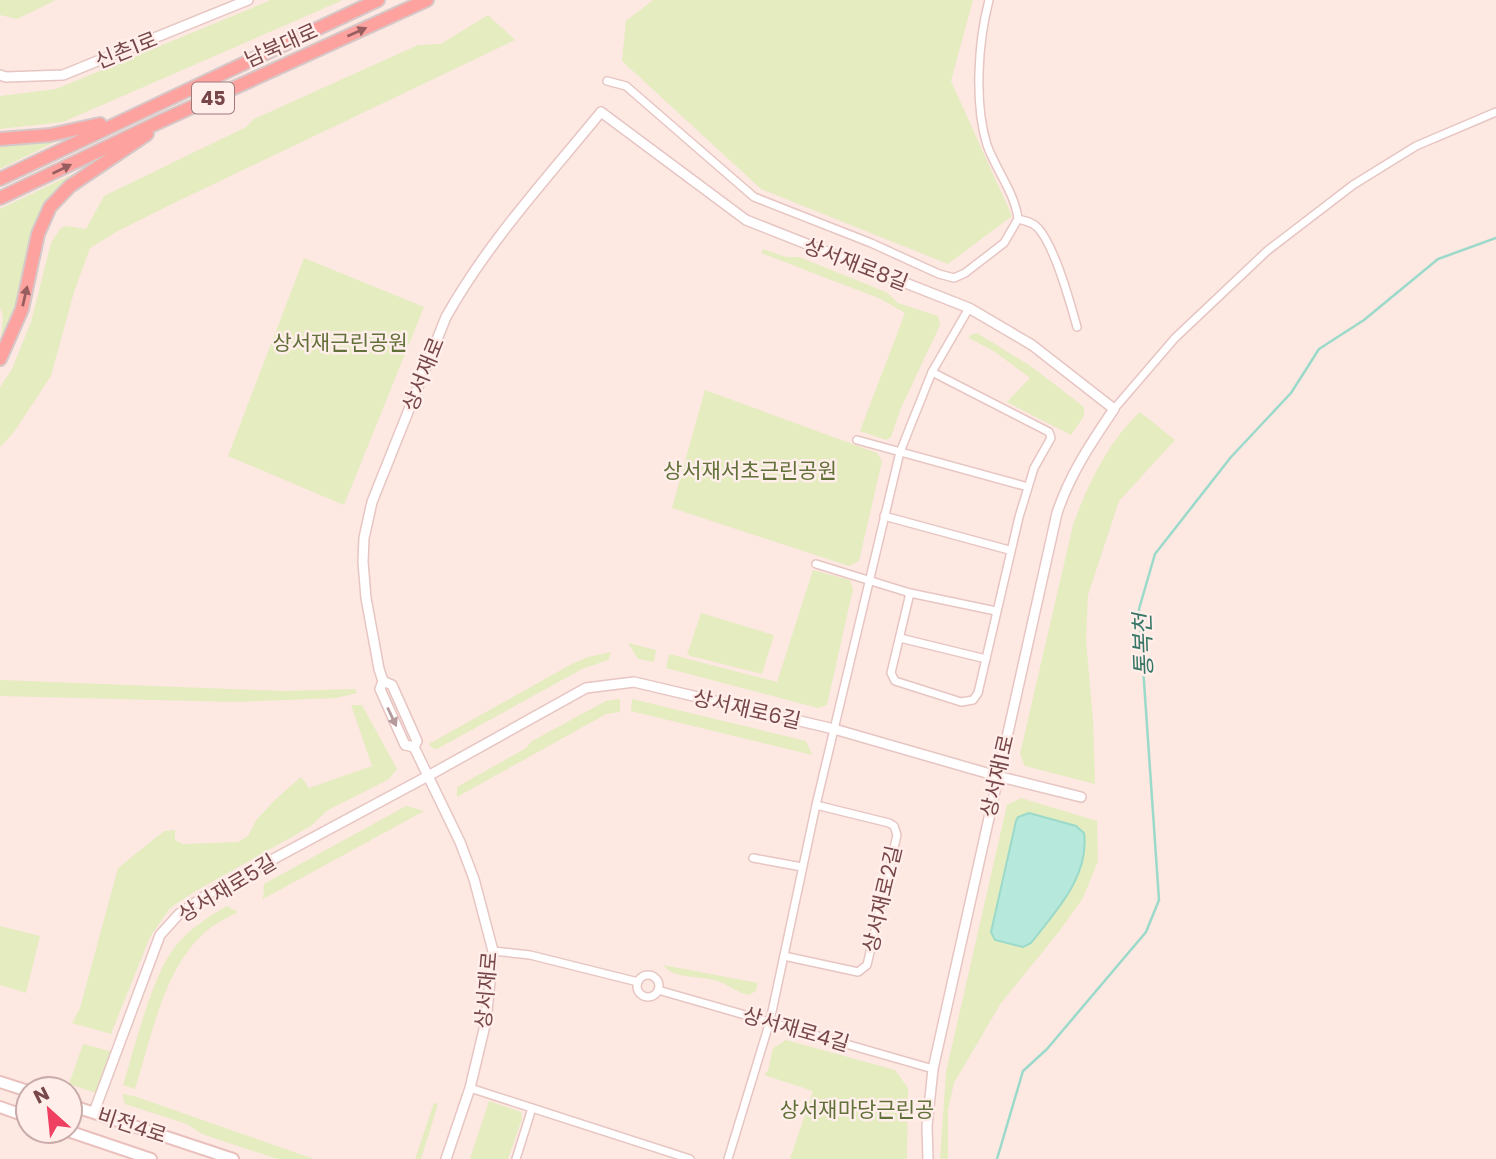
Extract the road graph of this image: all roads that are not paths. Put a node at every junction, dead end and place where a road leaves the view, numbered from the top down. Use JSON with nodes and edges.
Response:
{"nodes":[{"id":1,"x":248,"y":0,"type":"edge"},
{"id":2,"x":378,"y":0,"type":"edge"},
{"id":3,"x":427,"y":0,"type":"edge"},
{"id":4,"x":988,"y":0,"type":"edge"},
{"id":5,"x":0,"y":75,"type":"edge"},
{"id":6,"x":607,"y":81,"type":"dead end"},
{"id":7,"x":144,"y":110,"type":"junction"},
{"id":8,"x":601,"y":112,"type":"joint"},
{"id":9,"x":1496,"y":112,"type":"edge"},
{"id":10,"x":159,"y":122,"type":"junction"},
{"id":11,"x":0,"y":139,"type":"edge"},
{"id":12,"x":0,"y":179,"type":"edge"},
{"id":13,"x":0,"y":198,"type":"edge"},
{"id":14,"x":1018,"y":219,"type":"junction"},
{"id":15,"x":969,"y":308,"type":"junction"},
{"id":16,"x":1077,"y":327,"type":"dead end"},
{"id":17,"x":0,"y":359,"type":"edge"},
{"id":18,"x":932,"y":372,"type":"junction"},
{"id":19,"x":1114,"y":409,"type":"junction"},
{"id":20,"x":857,"y":440,"type":"dead end"},
{"id":21,"x":900,"y":452,"type":"junction"},
{"id":22,"x":1028,"y":488,"type":"junction"},
{"id":23,"x":884,"y":516,"type":"junction"},
{"id":24,"x":1009,"y":550,"type":"junction"},
{"id":25,"x":816,"y":564,"type":"dead end"},
{"id":26,"x":868,"y":581,"type":"junction"},
{"id":27,"x":911,"y":593,"type":"junction"},
{"id":28,"x":996,"y":611,"type":"junction"},
{"id":29,"x":900,"y":638,"type":"junction"},
{"id":30,"x":986,"y":659,"type":"junction"},
{"id":31,"x":834,"y":729,"type":"junction"},
{"id":32,"x":428,"y":776,"type":"junction"},
{"id":33,"x":997,"y":776,"type":"junction"},
{"id":34,"x":1082,"y":797,"type":"dead end"},
{"id":35,"x":816,"y":805,"type":"junction"},
{"id":36,"x":753,"y":858,"type":"dead end"},
{"id":37,"x":802,"y":867,"type":"junction"},
{"id":38,"x":493,"y":951,"type":"junction"},
{"id":39,"x":784,"y":956,"type":"junction"},
{"id":40,"x":638,"y":982,"type":"junction"},
{"id":41,"x":658,"y":990,"type":"junction"},
{"id":42,"x":770,"y":1021,"type":"junction"},
{"id":43,"x":933,"y":1069,"type":"junction"},
{"id":44,"x":470,"y":1088,"type":"junction"},
{"id":45,"x":532,"y":1108,"type":"junction"},
{"id":46,"x":84,"y":1109,"type":"edge"},
{"id":47,"x":94,"y":1112,"type":"junction"},
{"id":48,"x":84,"y":1136,"type":"edge"},
{"id":49,"x":151,"y":1159,"type":"edge"},
{"id":50,"x":233,"y":1159,"type":"edge"},
{"id":51,"x":446,"y":1159,"type":"edge"},
{"id":52,"x":516,"y":1159,"type":"edge"},
{"id":53,"x":690,"y":1159,"type":"edge"},
{"id":54,"x":728,"y":1159,"type":"edge"},
{"id":55,"x":928,"y":1159,"type":"edge"}],
"edges":[{"from":1,"to":5,"type":"street","name":"신촌1로"},
{"from":2,"to":7,"type":"highway","name":"남북대로","number":"45"},
{"from":10,"to":3,"type":"highway","name":"남북대로","number":"45","one_way":true},
{"from":4,"to":14,"type":"street"},
{"from":6,"to":14,"type":"street"},
{"from":7,"to":11,"type":"highway"},
{"from":7,"to":12,"type":"highway","name":"남북대로","number":"45"},
{"from":8,"to":15,"type":"street","name":"상서재로8길"},
{"from":8,"to":32,"type":"street","name":"상서재로"},
{"from":9,"to":19,"type":"street"},
{"from":13,"to":10,"type":"highway","name":"남북대로","number":"45","one_way":true},
{"from":17,"to":10,"type":"highway","one_way":true},
{"from":14,"to":16,"type":"street"},
{"from":15,"to":18,"type":"street"},
{"from":15,"to":19,"type":"street","name":"상서재로8길"},
{"from":18,"to":21,"type":"street"},
{"from":18,"to":22,"type":"street"},
{"from":19,"to":33,"type":"street","name":"상서재1로"},
{"from":20,"to":21,"type":"street"},
{"from":21,"to":22,"type":"street"},
{"from":21,"to":23,"type":"street"},
{"from":22,"to":24,"type":"street"},
{"from":23,"to":24,"type":"street"},
{"from":23,"to":26,"type":"street"},
{"from":24,"to":28,"type":"street"},
{"from":25,"to":26,"type":"street"},
{"from":26,"to":27,"type":"street"},
{"from":26,"to":31,"type":"street"},
{"from":27,"to":28,"type":"street"},
{"from":27,"to":29,"type":"street"},
{"from":28,"to":30,"type":"street"},
{"from":29,"to":30,"type":"street"},
{"from":29,"to":30,"type":"street"},
{"from":31,"to":32,"type":"street","name":"상서재로6길"},
{"from":31,"to":33,"type":"street","name":"상서재로6길"},
{"from":31,"to":35,"type":"street"},
{"from":32,"to":38,"type":"street","name":"상서재로"},
{"from":32,"to":47,"type":"street","name":"상서재로5길"},
{"from":33,"to":34,"type":"street","name":"상서재로6길"},
{"from":33,"to":43,"type":"street","name":"상서재1로"},
{"from":35,"to":37,"type":"street"},
{"from":35,"to":39,"type":"street","name":"상서재로2길"},
{"from":36,"to":37,"type":"street"},
{"from":37,"to":39,"type":"street"},
{"from":38,"to":40,"type":"street"},
{"from":38,"to":44,"type":"street","name":"상서재로"},
{"from":39,"to":42,"type":"street"},
{"from":40,"to":41,"type":"street"},
{"from":40,"to":41,"type":"street"},
{"from":41,"to":42,"type":"street","name":"상서재로4길"},
{"from":42,"to":43,"type":"street","name":"상서재로4길"},
{"from":42,"to":54,"type":"street"},
{"from":43,"to":55,"type":"street","name":"상서재1로"},
{"from":44,"to":45,"type":"street"},
{"from":44,"to":51,"type":"street","name":"상서재로"},
{"from":45,"to":52,"type":"street"},
{"from":45,"to":53,"type":"street"},
{"from":46,"to":47,"type":"main road","name":"비전4로"},
{"from":47,"to":50,"type":"main road","name":"비전4로"},
{"from":48,"to":49,"type":"main road","name":"비전4로"}]}
